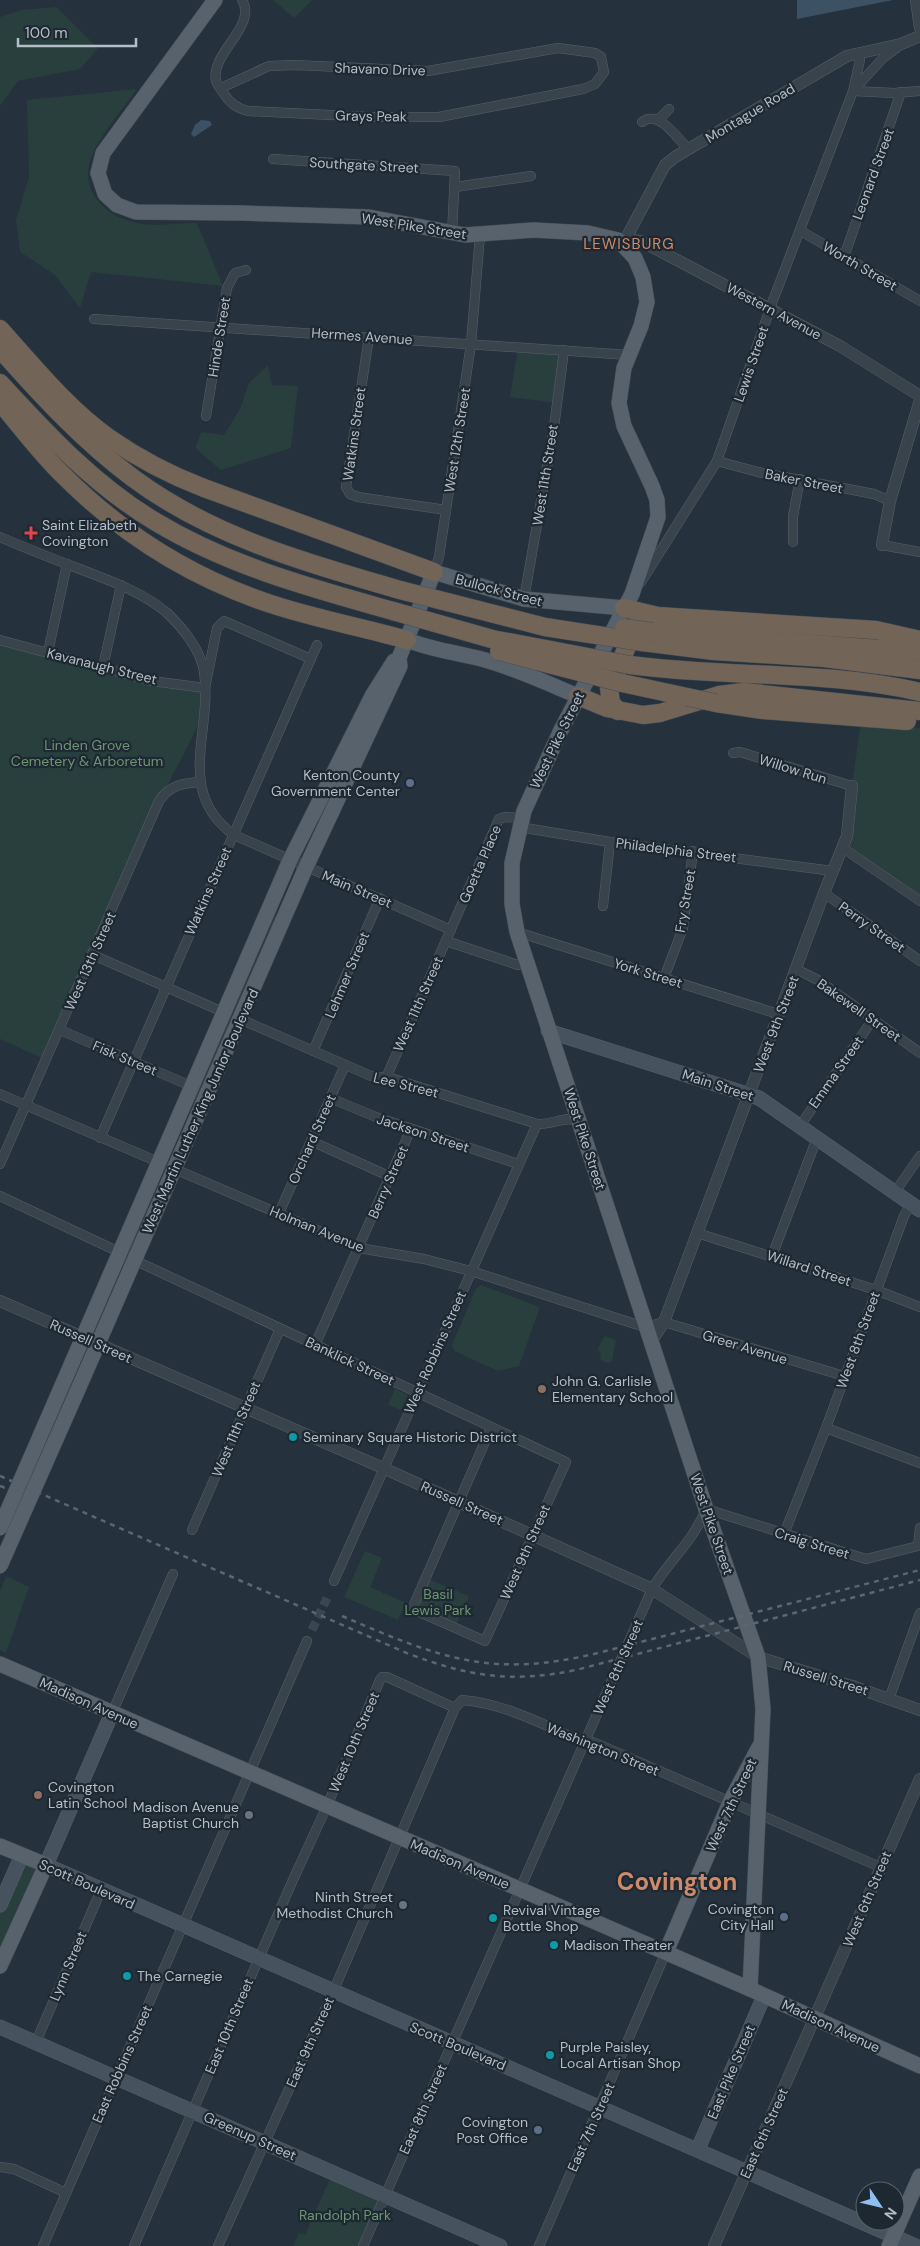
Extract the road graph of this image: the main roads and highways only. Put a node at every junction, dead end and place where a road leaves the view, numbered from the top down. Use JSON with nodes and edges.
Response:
{"nodes":[{"id":1,"x":215,"y":0,"type":"edge"},
{"id":2,"x":0,"y":329,"type":"edge"},
{"id":3,"x":0,"y":349,"type":"edge"},
{"id":4,"x":0,"y":383,"type":"edge"},
{"id":5,"x":0,"y":402,"type":"edge"},
{"id":6,"x":434,"y":572,"type":"junction"},
{"id":7,"x":628,"y":601,"type":"junction"},
{"id":8,"x":392,"y":613,"type":"junction"},
{"id":9,"x":651,"y":630,"type":"junction"},
{"id":10,"x":407,"y":640,"type":"junction"},
{"id":11,"x":920,"y":640,"type":"edge"},
{"id":12,"x":898,"y":650,"type":"junction"},
{"id":13,"x":920,"y":652,"type":"edge"},
{"id":14,"x":399,"y":658,"type":"junction"},
{"id":15,"x":920,"y":670,"type":"edge"},
{"id":16,"x":920,"y":692,"type":"edge"},
{"id":17,"x":578,"y":696,"type":"junction"},
{"id":18,"x":834,"y":708,"type":"junction"},
{"id":19,"x":618,"y":711,"type":"junction"},
{"id":20,"x":920,"y":711,"type":"edge"},
{"id":21,"x":890,"y":713,"type":"junction"},
{"id":22,"x":920,"y":722,"type":"edge"},
{"id":23,"x":548,"y":1031,"type":"junction"},
{"id":24,"x":916,"y":1207,"type":"edge"},
{"id":25,"x":0,"y":1528,"type":"edge"},
{"id":26,"x":0,"y":1566,"type":"edge"},
{"id":27,"x":0,"y":1664,"type":"edge"},
{"id":28,"x":112,"y":1713,"type":"junction"},
{"id":29,"x":762,"y":1741,"type":"junction"},
{"id":30,"x":0,"y":1846,"type":"edge"},
{"id":31,"x":22,"y":1855,"type":"junction"},
{"id":32,"x":46,"y":1865,"type":"junction"},
{"id":33,"x":0,"y":1905,"type":"edge"},
{"id":34,"x":666,"y":1952,"type":"junction"},
{"id":35,"x":0,"y":1966,"type":"edge"},
{"id":36,"x":750,"y":1989,"type":"junction"},
{"id":37,"x":764,"y":1996,"type":"junction"},
{"id":38,"x":0,"y":2027,"type":"edge"},
{"id":39,"x":920,"y":2066,"type":"edge"},
{"id":40,"x":698,"y":2149,"type":"junction"},
{"id":41,"x":920,"y":2176,"type":"edge"},
{"id":42,"x":891,"y":2241,"type":"edge"},
{"id":43,"x":500,"y":2246,"type":"edge"},
{"id":44,"x":916,"y":2246,"type":"edge"}],
"edges":[{"from":1,"to":7,"type":"main road","name":"West Pike Street"},
{"from":2,"to":6,"type":"highway"},
{"from":3,"to":9,"type":"highway","bridge":true},
{"from":4,"to":8,"type":"highway"},
{"from":5,"to":10,"type":"highway"},
{"from":6,"to":7,"type":"main road","name":"Bullock Street"},
{"from":6,"to":10,"type":"main road","name":"West 12th Street"},
{"from":7,"to":9,"type":"highway"},
{"from":7,"to":17,"type":"main road","name":"West Pike Street"},
{"from":8,"to":16,"type":"highway","bridge":true},
{"from":8,"to":18,"type":"highway","bridge":true},
{"from":9,"to":12,"type":"highway"},
{"from":9,"to":19,"type":"highway"},
{"from":10,"to":14,"type":"main road","name":"West Martin Luther King Junior Boulevard"},
{"from":10,"to":17,"type":"main road"},
{"from":11,"to":12,"type":"highway"},
{"from":12,"to":13,"type":"highway"},
{"from":12,"to":15,"type":"highway"},
{"from":14,"to":25,"type":"main road","name":"West Martin Luther King Junior Boulevard","bridge":true},
{"from":14,"to":26,"type":"main road","name":"West Martin Luther King Junior Boulevard","bridge":true},
{"from":17,"to":19,"type":"highway"},
{"from":17,"to":23,"type":"main road","name":"West Pike Street"},
{"from":18,"to":19,"type":"highway"},
{"from":18,"to":21,"type":"highway"},
{"from":20,"to":21,"type":"highway"},
{"from":21,"to":22,"type":"highway"},
{"from":23,"to":24,"type":"main road","name":"Main Street"},
{"from":23,"to":29,"type":"main road","name":"West Pike Street"},
{"from":27,"to":28,"type":"main road","name":"Madison Avenue"},
{"from":28,"to":32,"type":"main road"},
{"from":28,"to":34,"type":"main road","name":"Madison Avenue"},
{"from":29,"to":34,"type":"main road","name":"West 7th Street"},
{"from":29,"to":36,"type":"main road","name":"West Pike Street"},
{"from":30,"to":31,"type":"main road","name":"Scott Boulevard"},
{"from":31,"to":32,"type":"main road","name":"Scott Boulevard"},
{"from":31,"to":33,"type":"main road"},
{"from":32,"to":35,"type":"main road"},
{"from":32,"to":40,"type":"main road","name":"Scott Boulevard"},
{"from":34,"to":36,"type":"main road","name":"Madison Avenue"},
{"from":36,"to":37,"type":"main road","name":"Madison Avenue"},
{"from":37,"to":39,"type":"main road","name":"Madison Avenue"},
{"from":37,"to":40,"type":"main road","name":"East Pike Street"},
{"from":38,"to":43,"type":"main road","name":"Greenup Street"},
{"from":40,"to":42,"type":"main road","name":"Scott Boulevard"},
{"from":41,"to":42,"type":"main road"},
{"from":42,"to":44,"type":"main road","name":"Scott Boulevard"}]}
